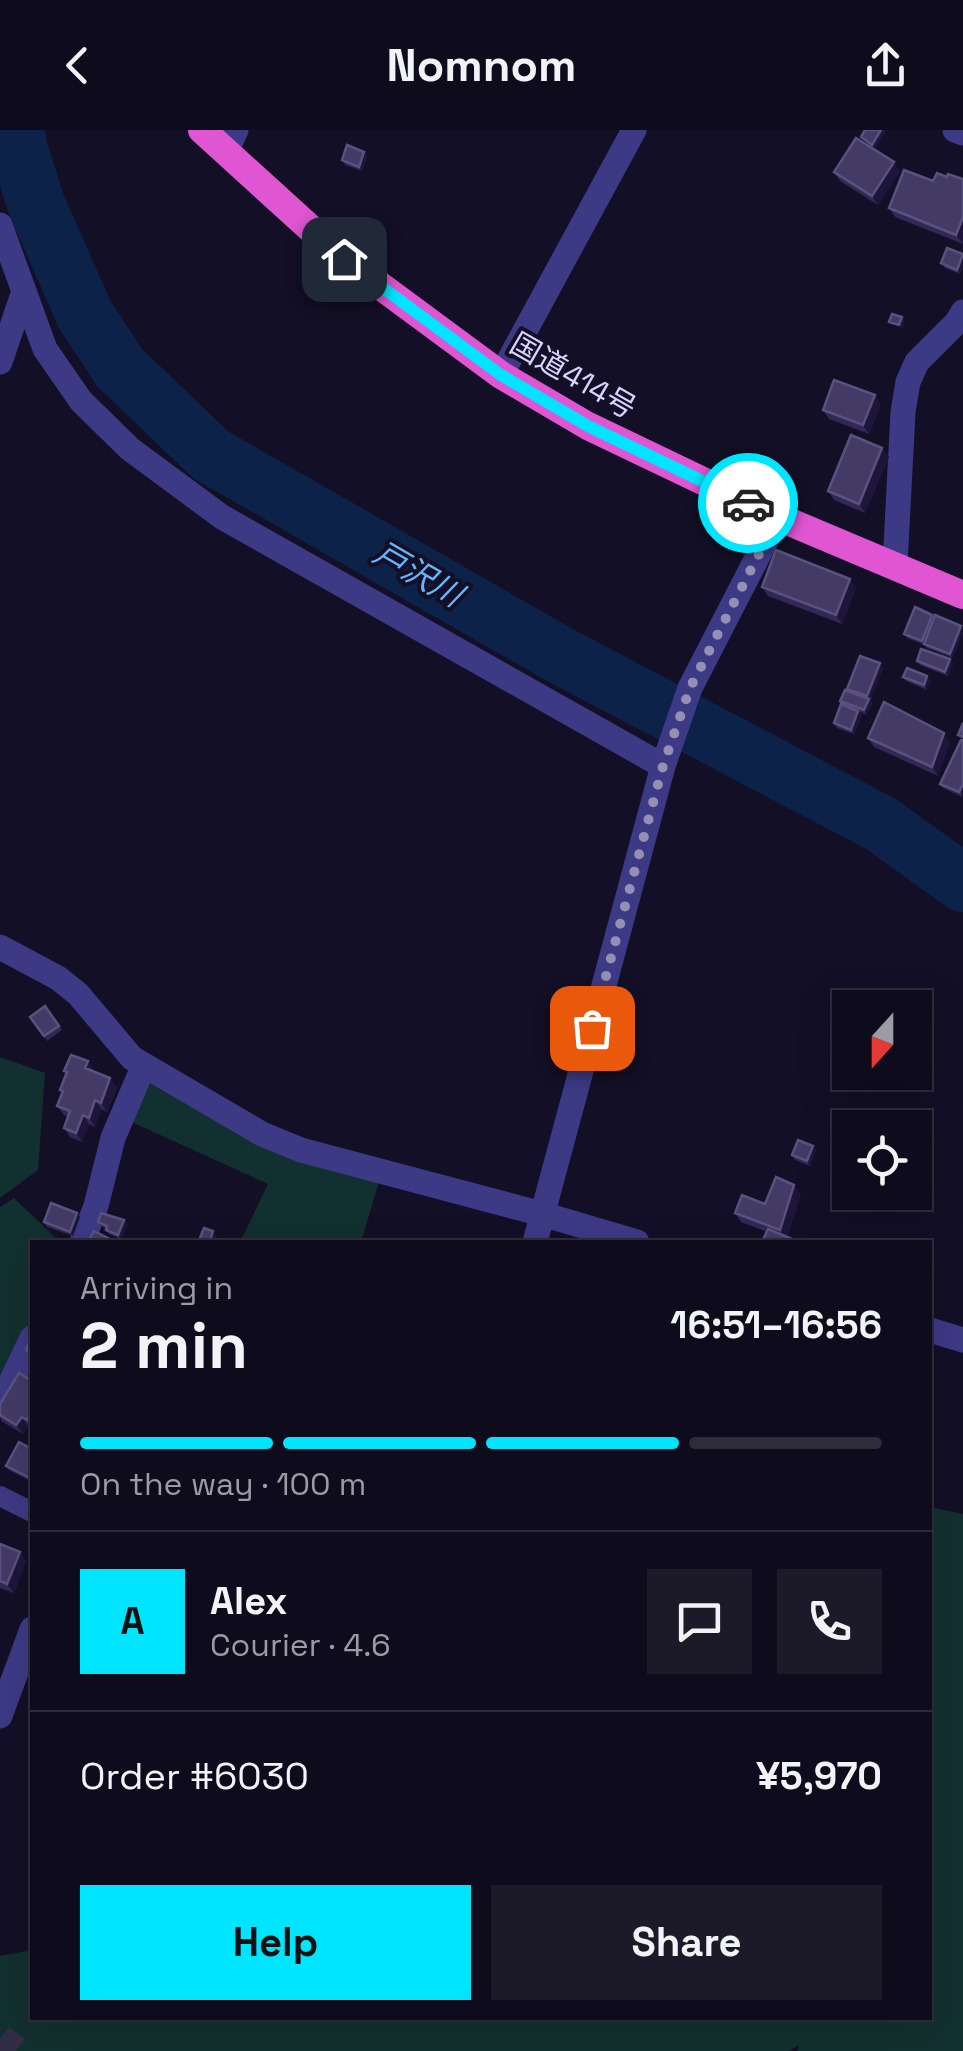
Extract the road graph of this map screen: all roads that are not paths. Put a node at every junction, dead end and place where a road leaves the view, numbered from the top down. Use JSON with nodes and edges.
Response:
{"nodes":[{"id":1,"x":202,"y":130,"type":"edge"},
{"id":2,"x":634,"y":130,"type":"edge"},
{"id":3,"x":955,"y":130,"type":"edge"},
{"id":4,"x":963,"y":133,"type":"edge"},
{"id":5,"x":231,"y":141,"type":"edge"},
{"id":6,"x":0,"y":225,"type":"edge"},
{"id":7,"x":23,"y":294,"type":"junction"},
{"id":8,"x":963,"y":312,"type":"edge"},
{"id":9,"x":0,"y":362,"type":"edge"},
{"id":10,"x":501,"y":375,"type":"junction"},
{"id":11,"x":778,"y":517,"type":"junction"},
{"id":12,"x":895,"y":565,"type":"junction"},
{"id":13,"x":963,"y":595,"type":"edge"},
{"id":14,"x":663,"y":766,"type":"junction"},
{"id":15,"x":0,"y":947,"type":"edge"},
{"id":16,"x":144,"y":1065,"type":"junction"},
{"id":17,"x":542,"y":1214,"type":"junction"},
{"id":18,"x":83,"y":1240,"type":"edge"},
{"id":19,"x":536,"y":1240,"type":"edge"},
{"id":20,"x":630,"y":1240,"type":"edge"},
{"id":21,"x":932,"y":1331,"type":"edge"},
{"id":22,"x":963,"y":1340,"type":"edge"},
{"id":23,"x":30,"y":1342,"type":"edge"},
{"id":24,"x":0,"y":1404,"type":"edge"},
{"id":25,"x":0,"y":1496,"type":"edge"},
{"id":26,"x":30,"y":1511,"type":"edge"},
{"id":27,"x":30,"y":1634,"type":"edge"},
{"id":28,"x":0,"y":1716,"type":"edge"}],
"edges":[{"from":1,"to":5,"type":"highway","name":"国道414号"},
{"from":2,"to":10,"type":"street"},
{"from":3,"to":4,"type":"street"},
{"from":5,"to":10,"type":"highway","name":"国道414号"},
{"from":6,"to":7,"type":"street"},
{"from":7,"to":9,"type":"street"},
{"from":7,"to":14,"type":"street"},
{"from":8,"to":12,"type":"street"},
{"from":10,"to":11,"type":"highway","name":"国道414号"},
{"from":11,"to":12,"type":"highway","name":"国道414号"},
{"from":11,"to":14,"type":"street"},
{"from":12,"to":13,"type":"highway","name":"国道414号"},
{"from":14,"to":17,"type":"street"},
{"from":15,"to":16,"type":"street"},
{"from":16,"to":17,"type":"street"},
{"from":16,"to":18,"type":"street"},
{"from":17,"to":19,"type":"street"},
{"from":17,"to":20,"type":"street"},
{"from":21,"to":22,"type":"street"},
{"from":23,"to":24,"type":"street"},
{"from":25,"to":26,"type":"lane"},
{"from":27,"to":28,"type":"street"}]}
